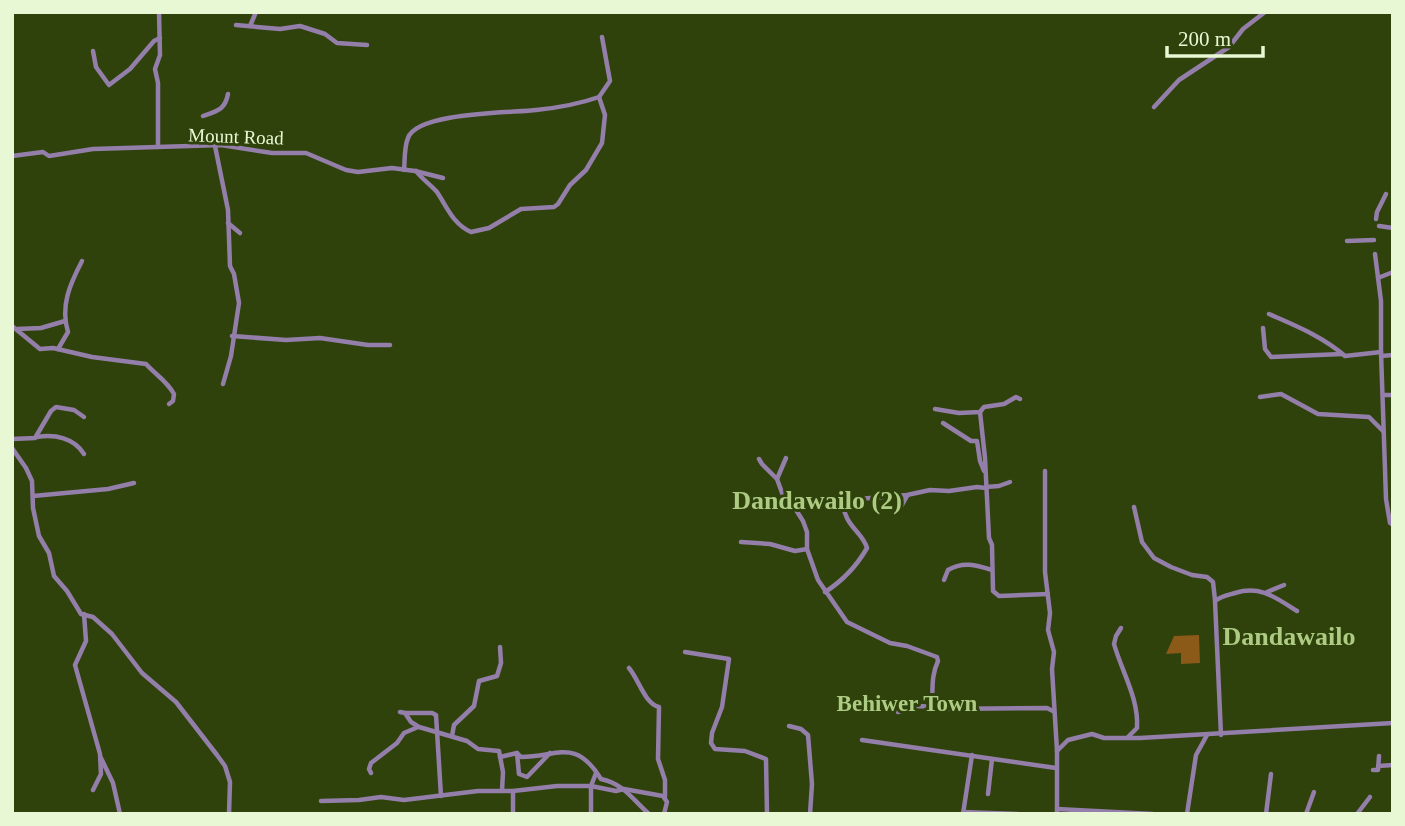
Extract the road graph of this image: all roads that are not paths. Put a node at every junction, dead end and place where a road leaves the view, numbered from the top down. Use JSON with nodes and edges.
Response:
{"nodes":[{"id":1,"x":159,"y":12,"type":"edge"},
{"id":2,"x":256,"y":12,"type":"edge"},
{"id":3,"x":1265,"y":12,"type":"edge"},
{"id":4,"x":236,"y":25,"type":"dead end"},
{"id":5,"x":250,"y":26,"type":"junction"},
{"id":6,"x":602,"y":37,"type":"dead end"},
{"id":7,"x":160,"y":38,"type":"junction"},
{"id":8,"x":366,"y":44,"type":"dead end"},
{"id":9,"x":93,"y":51,"type":"dead end"},
{"id":10,"x":228,"y":94,"type":"dead end"},
{"id":11,"x":599,"y":97,"type":"junction"},
{"id":12,"x":1154,"y":107,"type":"dead end"},
{"id":13,"x":203,"y":116,"type":"dead end"},
{"id":14,"x":215,"y":146,"type":"junction"},
{"id":15,"x":158,"y":148,"type":"junction"},
{"id":16,"x":12,"y":156,"type":"edge"},
{"id":17,"x":404,"y":170,"type":"junction"},
{"id":18,"x":415,"y":170,"type":"junction"},
{"id":19,"x":443,"y":178,"type":"dead end"},
{"id":20,"x":1386,"y":194,"type":"dead end"},
{"id":21,"x":1376,"y":219,"type":"dead end"},
{"id":22,"x":228,"y":223,"type":"junction"},
{"id":23,"x":1379,"y":226,"type":"dead end"},
{"id":24,"x":1393,"y":228,"type":"edge"},
{"id":25,"x":240,"y":233,"type":"dead end"},
{"id":26,"x":1374,"y":240,"type":"dead end"},
{"id":27,"x":1347,"y":241,"type":"dead end"},
{"id":28,"x":1375,"y":254,"type":"dead end"},
{"id":29,"x":82,"y":261,"type":"dead end"},
{"id":30,"x":1393,"y":272,"type":"edge"},
{"id":31,"x":1378,"y":278,"type":"junction"},
{"id":32,"x":1269,"y":314,"type":"dead end"},
{"id":33,"x":65,"y":321,"type":"junction"},
{"id":34,"x":14,"y":328,"type":"edge"},
{"id":35,"x":1264,"y":328,"type":"dead end"},
{"id":36,"x":232,"y":336,"type":"junction"},
{"id":37,"x":390,"y":345,"type":"dead end"},
{"id":38,"x":58,"y":349,"type":"junction"},
{"id":39,"x":1343,"y":354,"type":"junction"},
{"id":40,"x":1381,"y":354,"type":"junction"},
{"id":41,"x":1393,"y":355,"type":"edge"},
{"id":42,"x":223,"y":384,"type":"dead end"},
{"id":43,"x":1383,"y":395,"type":"junction"},
{"id":44,"x":1393,"y":395,"type":"edge"},
{"id":45,"x":1260,"y":397,"type":"dead end"},
{"id":46,"x":1020,"y":399,"type":"dead end"},
{"id":47,"x":169,"y":404,"type":"dead end"},
{"id":48,"x":934,"y":409,"type":"dead end"},
{"id":49,"x":980,"y":412,"type":"junction"},
{"id":50,"x":84,"y":417,"type":"dead end"},
{"id":51,"x":943,"y":423,"type":"dead end"},
{"id":52,"x":1384,"y":431,"type":"junction"},
{"id":53,"x":36,"y":437,"type":"junction"},
{"id":54,"x":12,"y":439,"type":"edge"},
{"id":55,"x":12,"y":448,"type":"edge"},
{"id":56,"x":84,"y":454,"type":"dead end"},
{"id":57,"x":786,"y":458,"type":"dead end"},
{"id":58,"x":759,"y":459,"type":"dead end"},
{"id":59,"x":1045,"y":471,"type":"dead end"},
{"id":60,"x":986,"y":475,"type":"junction"},
{"id":61,"x":777,"y":479,"type":"junction"},
{"id":62,"x":1010,"y":482,"type":"dead end"},
{"id":63,"x":134,"y":483,"type":"dead end"},
{"id":64,"x":986,"y":488,"type":"junction"},
{"id":65,"x":1393,"y":494,"type":"edge"},
{"id":66,"x":907,"y":495,"type":"junction"},
{"id":67,"x":33,"y":496,"type":"junction"},
{"id":68,"x":1385,"y":499,"type":"junction"},
{"id":69,"x":841,"y":500,"type":"junction"},
{"id":70,"x":785,"y":502,"type":"junction"},
{"id":71,"x":1134,"y":507,"type":"dead end"},
{"id":72,"x":898,"y":512,"type":"dead end"},
{"id":73,"x":1393,"y":525,"type":"edge"},
{"id":74,"x":741,"y":542,"type":"dead end"},
{"id":75,"x":807,"y":549,"type":"junction"},
{"id":76,"x":992,"y":570,"type":"junction"},
{"id":77,"x":944,"y":580,"type":"dead end"},
{"id":78,"x":1284,"y":585,"type":"dead end"},
{"id":79,"x":825,"y":592,"type":"junction"},
{"id":80,"x":1266,"y":592,"type":"junction"},
{"id":81,"x":1048,"y":594,"type":"junction"},
{"id":82,"x":1215,"y":601,"type":"junction"},
{"id":83,"x":1297,"y":611,"type":"dead end"},
{"id":84,"x":84,"y":614,"type":"junction"},
{"id":85,"x":1121,"y":628,"type":"dead end"},
{"id":86,"x":500,"y":647,"type":"dead end"},
{"id":87,"x":685,"y":652,"type":"dead end"},
{"id":88,"x":629,"y":668,"type":"dead end"},
{"id":89,"x":935,"y":707,"type":"junction"},
{"id":90,"x":1053,"y":711,"type":"junction"},
{"id":91,"x":898,"y":712,"type":"dead end"},
{"id":92,"x":1393,"y":723,"type":"edge"},
{"id":93,"x":789,"y":726,"type":"dead end"},
{"id":94,"x":419,"y":727,"type":"junction"},
{"id":95,"x":437,"y":733,"type":"junction"},
{"id":96,"x":1207,"y":735,"type":"junction"},
{"id":97,"x":1221,"y":735,"type":"junction"},
{"id":98,"x":452,"y":736,"type":"junction"},
{"id":99,"x":1127,"y":738,"type":"junction"},
{"id":100,"x":862,"y":740,"type":"dead end"},
{"id":101,"x":1057,"y":751,"type":"junction"},
{"id":102,"x":550,"y":752,"type":"junction"},
{"id":103,"x":517,"y":753,"type":"junction"},
{"id":104,"x":100,"y":754,"type":"junction"},
{"id":105,"x":972,"y":755,"type":"junction"},
{"id":106,"x":1379,"y":755,"type":"dead end"},
{"id":107,"x":500,"y":757,"type":"junction"},
{"id":108,"x":992,"y":759,"type":"junction"},
{"id":109,"x":1393,"y":765,"type":"edge"},
{"id":110,"x":1056,"y":768,"type":"junction"},
{"id":111,"x":597,"y":772,"type":"junction"},
{"id":112,"x":371,"y":773,"type":"dead end"},
{"id":113,"x":1271,"y":774,"type":"dead end"},
{"id":114,"x":591,"y":786,"type":"junction"},
{"id":115,"x":624,"y":789,"type":"junction"},
{"id":116,"x":93,"y":790,"type":"dead end"},
{"id":117,"x":502,"y":791,"type":"junction"},
{"id":118,"x":513,"y":791,"type":"junction"},
{"id":119,"x":1314,"y":792,"type":"dead end"},
{"id":120,"x":988,"y":794,"type":"dead end"},
{"id":121,"x":441,"y":796,"type":"junction"},
{"id":122,"x":665,"y":797,"type":"junction"},
{"id":123,"x":1370,"y":797,"type":"dead end"},
{"id":124,"x":321,"y":802,"type":"dead end"},
{"id":125,"x":1057,"y":811,"type":"edge"},
{"id":126,"x":963,"y":813,"type":"edge"},
{"id":127,"x":120,"y":814,"type":"edge"},
{"id":128,"x":229,"y":814,"type":"edge"},
{"id":129,"x":513,"y":814,"type":"edge"},
{"id":130,"x":591,"y":814,"type":"edge"},
{"id":131,"x":649,"y":814,"type":"edge"},
{"id":132,"x":664,"y":814,"type":"edge"},
{"id":133,"x":767,"y":814,"type":"edge"},
{"id":134,"x":810,"y":814,"type":"edge"},
{"id":135,"x":1018,"y":814,"type":"edge"},
{"id":136,"x":1153,"y":814,"type":"edge"},
{"id":137,"x":1187,"y":814,"type":"edge"},
{"id":138,"x":1266,"y":814,"type":"edge"},
{"id":139,"x":1306,"y":814,"type":"edge"},
{"id":140,"x":1357,"y":814,"type":"edge"}],
"edges":[{"from":1,"to":7,"type":"street"},
{"from":2,"to":5,"type":"street"},
{"from":3,"to":12,"type":"street"},
{"from":4,"to":5,"type":"street"},
{"from":5,"to":8,"type":"street"},
{"from":6,"to":11,"type":"street"},
{"from":7,"to":9,"type":"street"},
{"from":7,"to":15,"type":"street"},
{"from":10,"to":13,"type":"street"},
{"from":11,"to":17,"type":"street"},
{"from":11,"to":18,"type":"street"},
{"from":14,"to":15,"type":"street","name":"Mount Road"},
{"from":14,"to":17,"type":"street","name":"Mount Road"},
{"from":14,"to":22,"type":"street"},
{"from":15,"to":16,"type":"street","name":"Mount Road"},
{"from":17,"to":18,"type":"street","name":"Mount Road"},
{"from":18,"to":19,"type":"street","name":"Mount Road"},
{"from":20,"to":21,"type":"street"},
{"from":22,"to":25,"type":"street"},
{"from":22,"to":36,"type":"street"},
{"from":23,"to":24,"type":"street"},
{"from":26,"to":27,"type":"street"},
{"from":28,"to":31,"type":"street"},
{"from":29,"to":33,"type":"street"},
{"from":30,"to":31,"type":"street"},
{"from":31,"to":40,"type":"street"},
{"from":32,"to":39,"type":"street"},
{"from":33,"to":34,"type":"street"},
{"from":33,"to":38,"type":"street"},
{"from":34,"to":38,"type":"street"},
{"from":35,"to":39,"type":"street"},
{"from":36,"to":37,"type":"street"},
{"from":36,"to":42,"type":"street"},
{"from":38,"to":47,"type":"street"},
{"from":39,"to":40,"type":"street"},
{"from":40,"to":41,"type":"street"},
{"from":40,"to":43,"type":"street"},
{"from":43,"to":44,"type":"street"},
{"from":43,"to":52,"type":"street"},
{"from":45,"to":52,"type":"street"},
{"from":46,"to":49,"type":"street"},
{"from":48,"to":49,"type":"street"},
{"from":49,"to":60,"type":"street"},
{"from":50,"to":53,"type":"street"},
{"from":51,"to":60,"type":"street"},
{"from":52,"to":68,"type":"street"},
{"from":53,"to":54,"type":"street"},
{"from":53,"to":56,"type":"street"},
{"from":55,"to":67,"type":"street"},
{"from":57,"to":61,"type":"street"},
{"from":58,"to":61,"type":"street"},
{"from":59,"to":81,"type":"street"},
{"from":60,"to":64,"type":"street"},
{"from":61,"to":70,"type":"street"},
{"from":62,"to":64,"type":"street"},
{"from":63,"to":67,"type":"street"},
{"from":64,"to":66,"type":"street"},
{"from":64,"to":76,"type":"street"},
{"from":65,"to":68,"type":"street"},
{"from":66,"to":69,"type":"street"},
{"from":66,"to":72,"type":"street"},
{"from":67,"to":84,"type":"street"},
{"from":68,"to":73,"type":"street"},
{"from":69,"to":70,"type":"street"},
{"from":69,"to":79,"type":"street"},
{"from":70,"to":75,"type":"street"},
{"from":71,"to":82,"type":"street"},
{"from":74,"to":75,"type":"street"},
{"from":75,"to":79,"type":"street"},
{"from":76,"to":77,"type":"street"},
{"from":76,"to":81,"type":"street"},
{"from":78,"to":80,"type":"street"},
{"from":79,"to":89,"type":"street"},
{"from":80,"to":82,"type":"street"},
{"from":80,"to":83,"type":"street"},
{"from":81,"to":90,"type":"street"},
{"from":82,"to":97,"type":"street"},
{"from":84,"to":104,"type":"street"},
{"from":84,"to":128,"type":"street"},
{"from":85,"to":99,"type":"street"},
{"from":86,"to":98,"type":"street"},
{"from":87,"to":133,"type":"street"},
{"from":88,"to":122,"type":"street"},
{"from":89,"to":90,"type":"street"},
{"from":89,"to":91,"type":"street"},
{"from":90,"to":101,"type":"street"},
{"from":92,"to":97,"type":"street"},
{"from":93,"to":134,"type":"street"},
{"from":94,"to":95,"type":"street"},
{"from":94,"to":95,"type":"street"},
{"from":94,"to":112,"type":"street"},
{"from":95,"to":98,"type":"street"},
{"from":95,"to":121,"type":"street"},
{"from":96,"to":97,"type":"street"},
{"from":96,"to":99,"type":"street"},
{"from":96,"to":137,"type":"street"},
{"from":98,"to":107,"type":"street"},
{"from":99,"to":101,"type":"street"},
{"from":100,"to":105,"type":"street"},
{"from":101,"to":110,"type":"street"},
{"from":102,"to":103,"type":"street"},
{"from":102,"to":103,"type":"street"},
{"from":102,"to":111,"type":"street"},
{"from":103,"to":107,"type":"street"},
{"from":104,"to":116,"type":"street"},
{"from":104,"to":127,"type":"street"},
{"from":105,"to":108,"type":"street"},
{"from":105,"to":126,"type":"street"},
{"from":106,"to":109,"type":"street"},
{"from":107,"to":117,"type":"street"},
{"from":108,"to":110,"type":"street"},
{"from":108,"to":120,"type":"street"},
{"from":110,"to":125,"type":"street"},
{"from":111,"to":114,"type":"street"},
{"from":111,"to":115,"type":"street"},
{"from":113,"to":138,"type":"street"},
{"from":114,"to":115,"type":"street"},
{"from":114,"to":118,"type":"street"},
{"from":114,"to":130,"type":"street"},
{"from":115,"to":122,"type":"street"},
{"from":115,"to":131,"type":"street"},
{"from":117,"to":118,"type":"street"},
{"from":117,"to":121,"type":"street"},
{"from":118,"to":129,"type":"street"},
{"from":119,"to":139,"type":"street"},
{"from":121,"to":124,"type":"street"},
{"from":122,"to":132,"type":"street"},
{"from":123,"to":140,"type":"street"},
{"from":125,"to":136,"type":"street"},
{"from":126,"to":135,"type":"street"}]}
